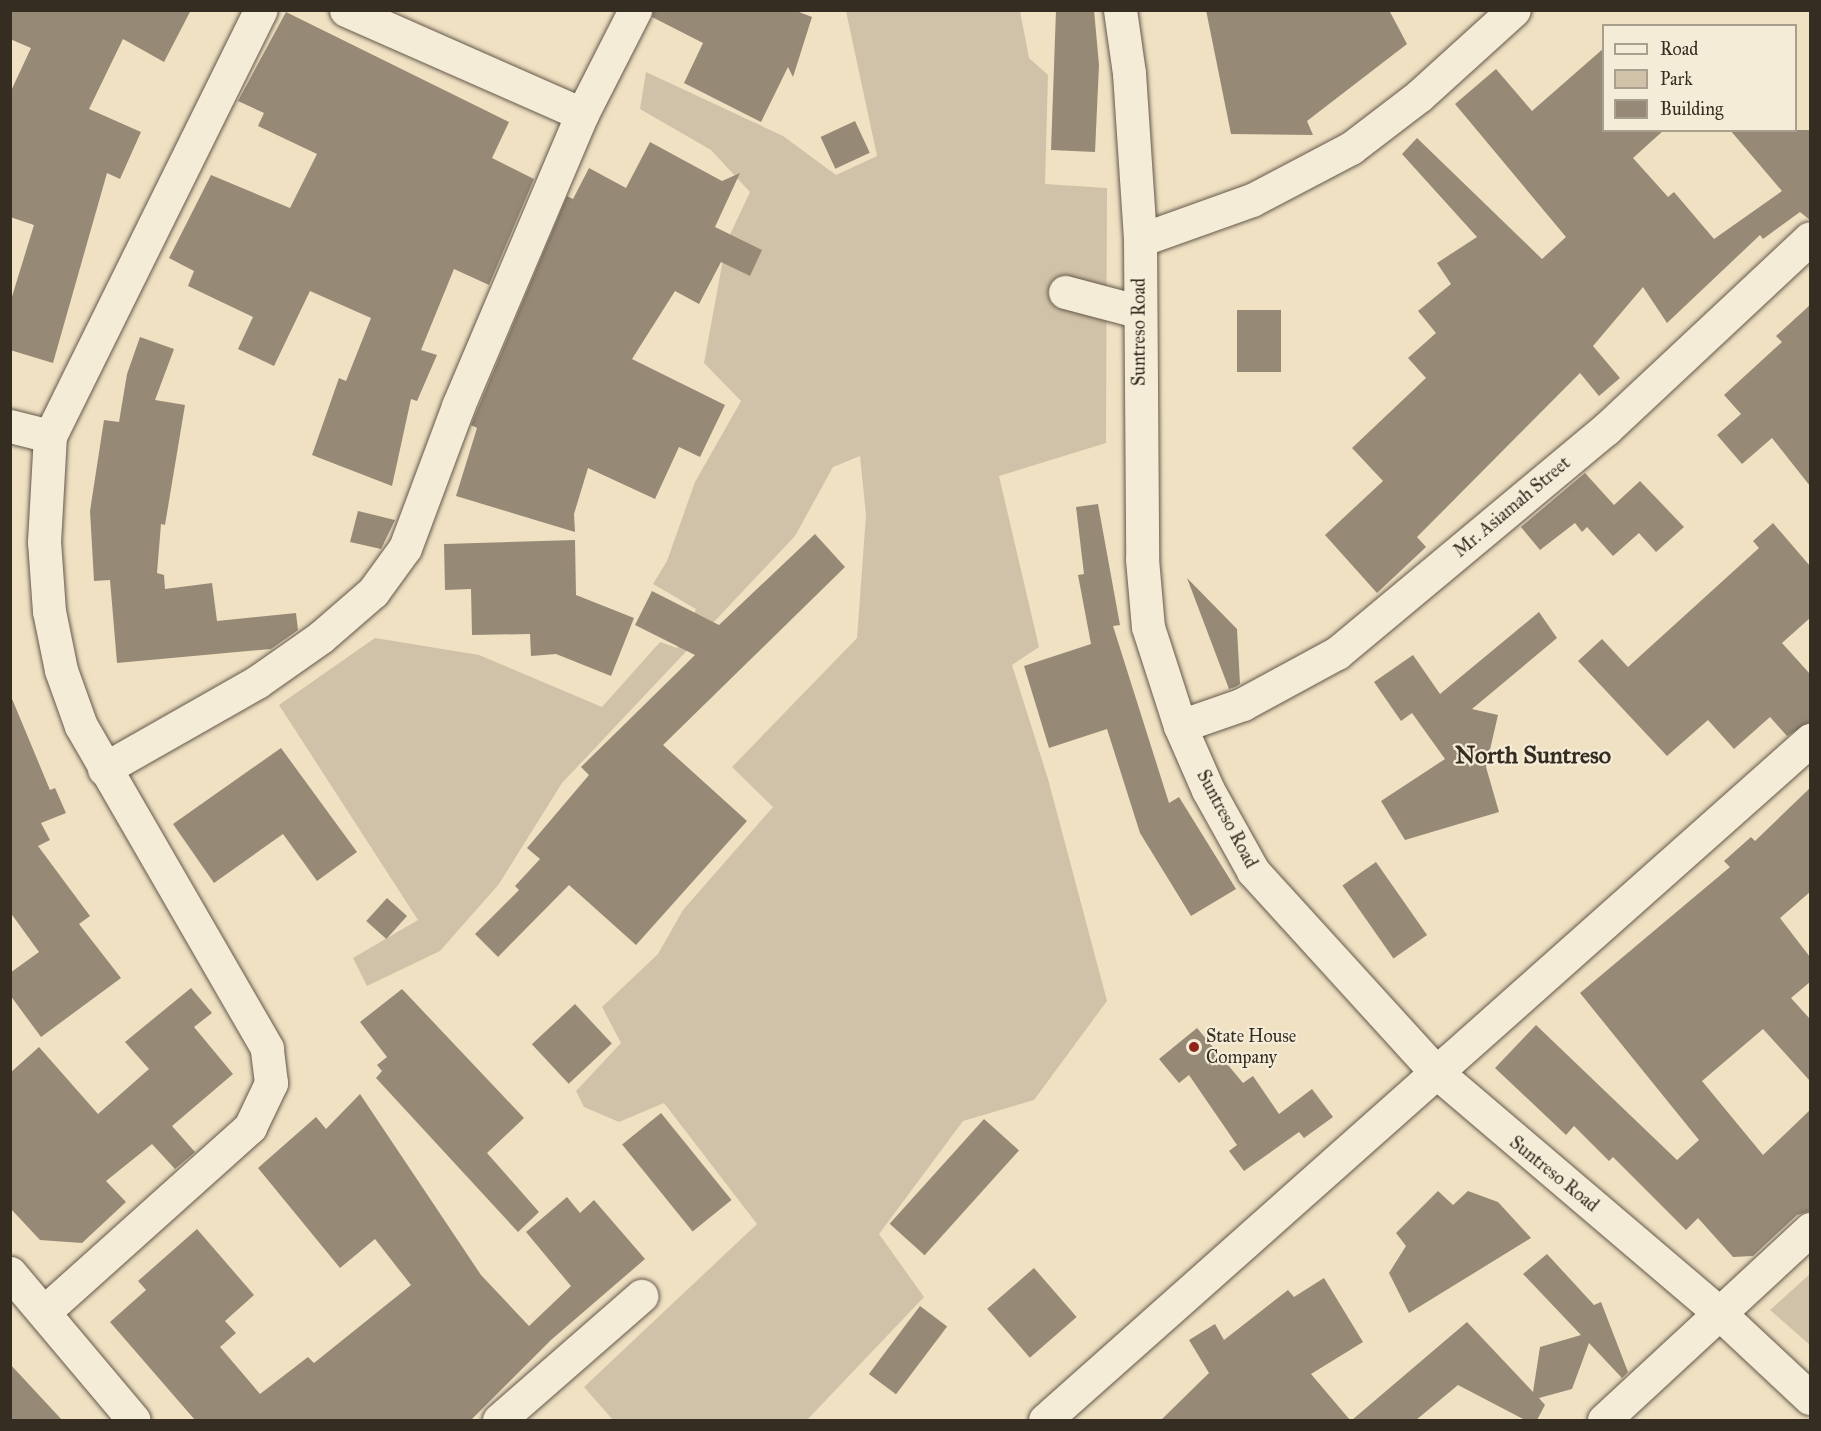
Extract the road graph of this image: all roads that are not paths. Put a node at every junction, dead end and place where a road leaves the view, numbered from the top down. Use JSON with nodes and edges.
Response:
{"nodes":[{"id":1,"x":261,"y":10,"type":"edge"},
{"id":2,"x":346,"y":10,"type":"edge"},
{"id":3,"x":635,"y":10,"type":"edge"},
{"id":4,"x":1119,"y":10,"type":"edge"},
{"id":5,"x":1514,"y":10,"type":"edge"},
{"id":6,"x":582,"y":114,"type":"junction"},
{"id":7,"x":1810,"y":238,"type":"edge"},
{"id":8,"x":1140,"y":240,"type":"junction"},
{"id":9,"x":1065,"y":292,"type":"dead end"},
{"id":10,"x":1137,"y":310,"type":"junction"},
{"id":11,"x":10,"y":426,"type":"edge"},
{"id":12,"x":50,"y":436,"type":"junction"},
{"id":13,"x":1180,"y":726,"type":"junction"},
{"id":14,"x":1810,"y":740,"type":"edge"},
{"id":15,"x":104,"y":769,"type":"junction"},
{"id":16,"x":1435,"y":1071,"type":"junction"},
{"id":17,"x":1810,"y":1229,"type":"edge"},
{"id":18,"x":10,"y":1273,"type":"edge"},
{"id":19,"x":641,"y":1296,"type":"dead end"},
{"id":20,"x":44,"y":1312,"type":"junction"},
{"id":21,"x":1718,"y":1312,"type":"junction"},
{"id":22,"x":1810,"y":1398,"type":"edge"},
{"id":23,"x":134,"y":1420,"type":"edge"},
{"id":24,"x":499,"y":1420,"type":"edge"},
{"id":25,"x":1045,"y":1420,"type":"edge"},
{"id":26,"x":1604,"y":1420,"type":"edge"}],
"edges":[{"from":1,"to":12,"type":"street"},
{"from":2,"to":6,"type":"street"},
{"from":3,"to":6,"type":"street"},
{"from":4,"to":8,"type":"street","name":"Suntreso Road"},
{"from":5,"to":8,"type":"street"},
{"from":6,"to":15,"type":"street"},
{"from":7,"to":13,"type":"street","name":"Mr. Asiamah Street"},
{"from":8,"to":10,"type":"street","name":"Suntreso Road"},
{"from":9,"to":10,"type":"street"},
{"from":10,"to":13,"type":"street","name":"Suntreso Road"},
{"from":11,"to":12,"type":"street"},
{"from":12,"to":15,"type":"street"},
{"from":13,"to":16,"type":"street","name":"Suntreso Road"},
{"from":14,"to":16,"type":"street"},
{"from":15,"to":20,"type":"street"},
{"from":16,"to":21,"type":"street","name":"Suntreso Road"},
{"from":16,"to":25,"type":"street"},
{"from":17,"to":21,"type":"street"},
{"from":18,"to":20,"type":"street"},
{"from":19,"to":24,"type":"street"},
{"from":20,"to":23,"type":"street"},
{"from":21,"to":22,"type":"street","name":"Suntreso Road"},
{"from":21,"to":26,"type":"street"}]}
